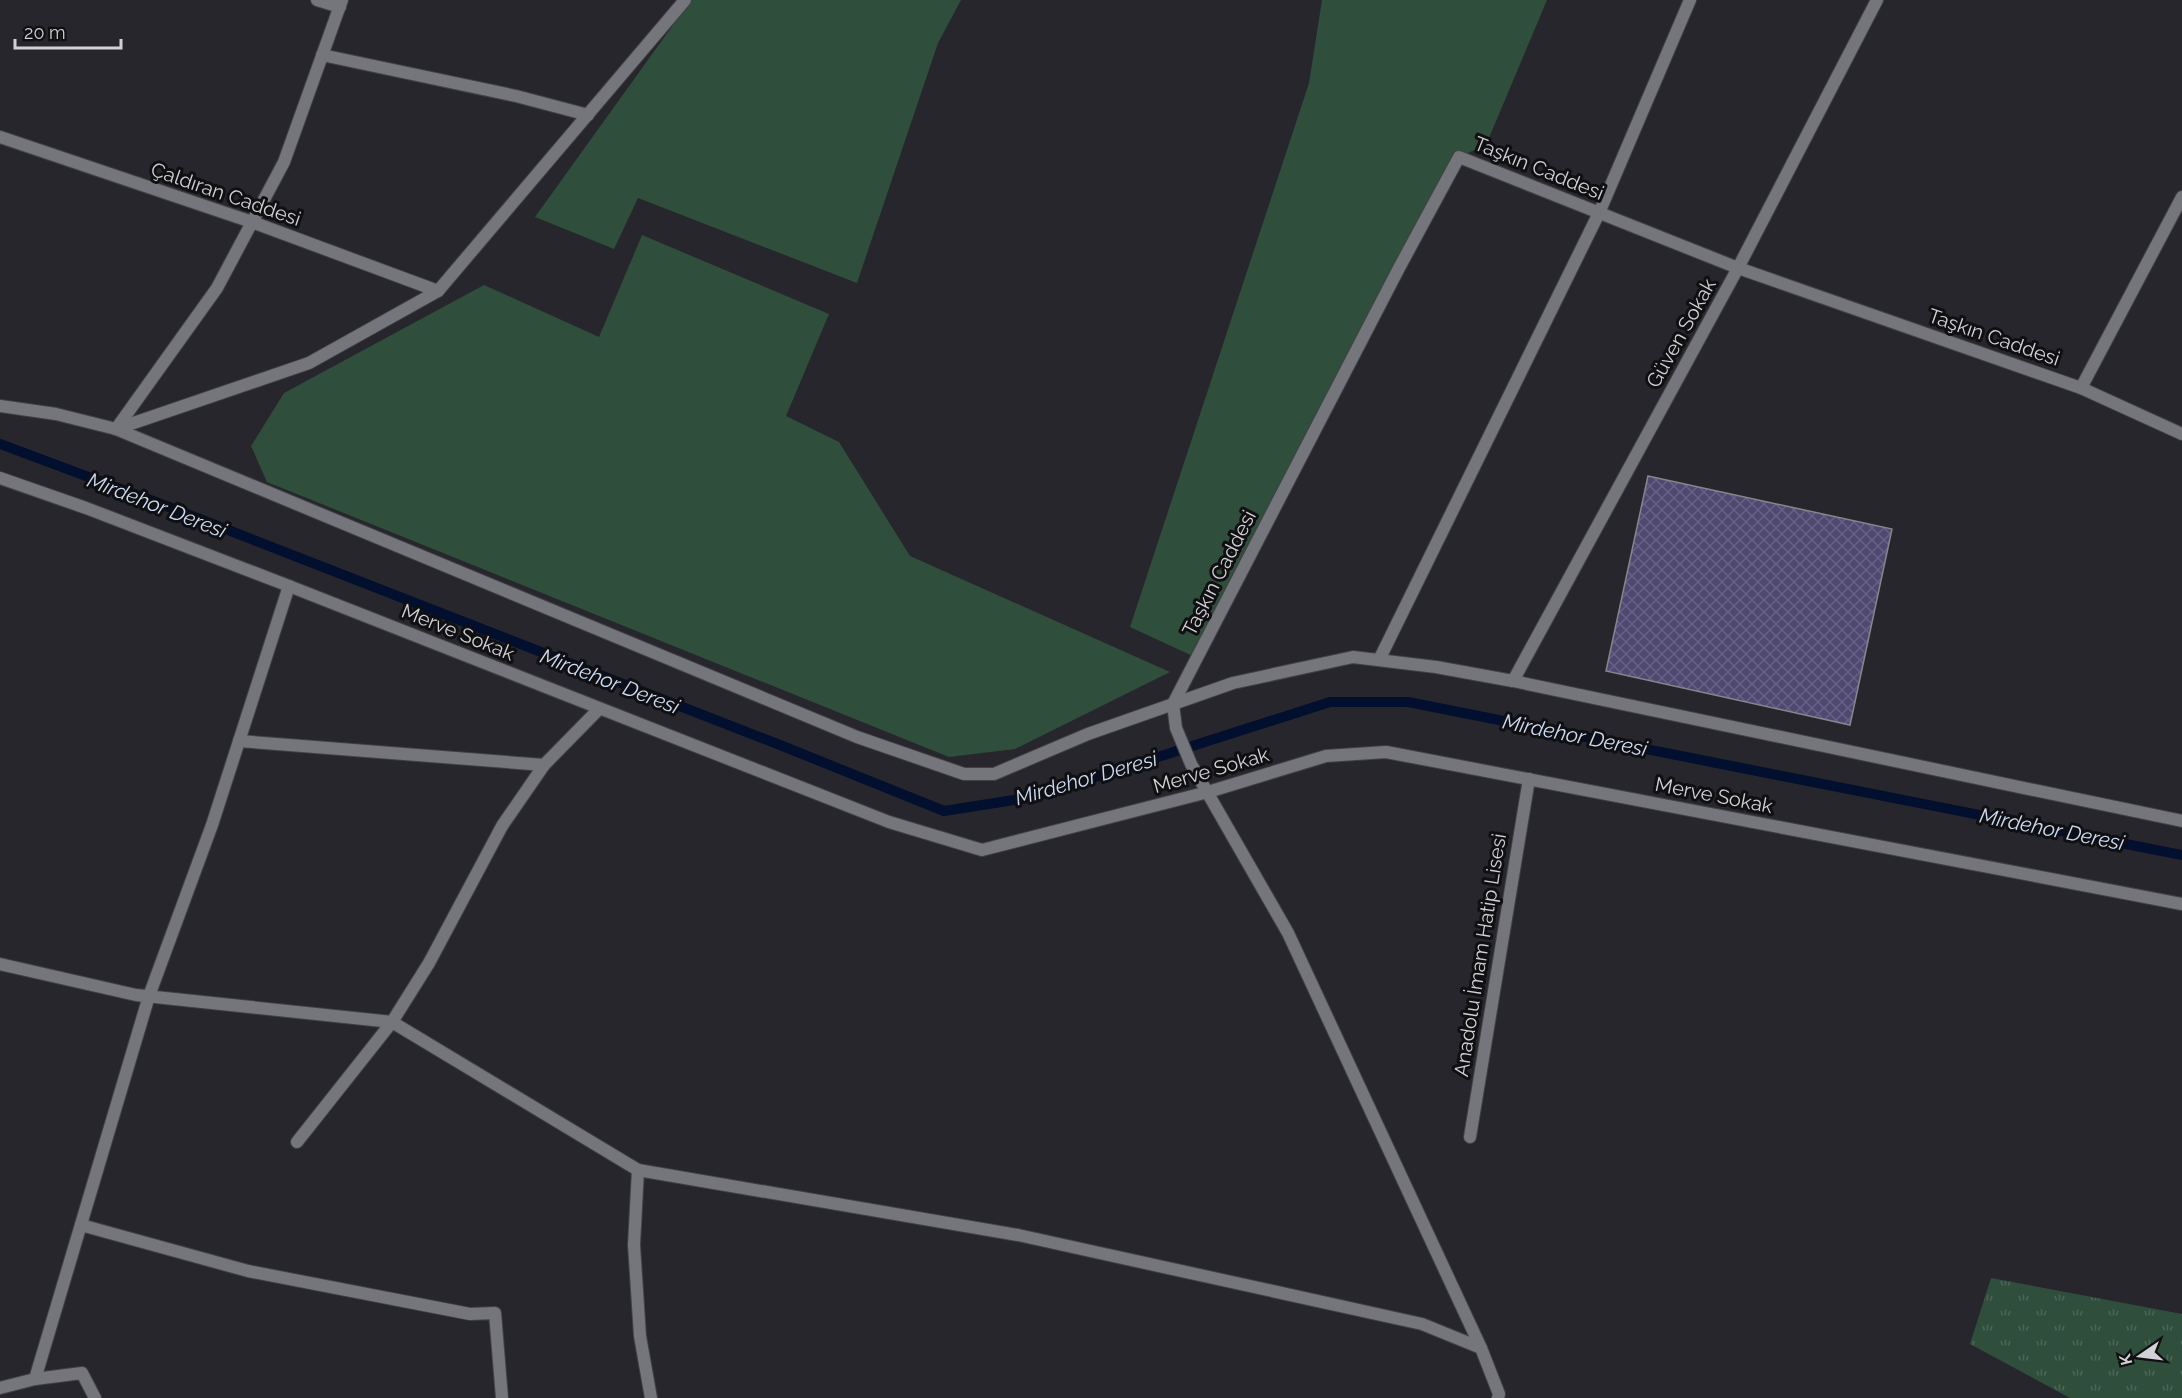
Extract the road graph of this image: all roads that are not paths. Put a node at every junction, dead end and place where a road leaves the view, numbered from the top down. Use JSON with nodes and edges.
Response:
{"nodes":[{"id":1,"x":317,"y":0,"type":"edge"},
{"id":2,"x":685,"y":0,"type":"edge"},
{"id":3,"x":1690,"y":0,"type":"edge"},
{"id":4,"x":1877,"y":0,"type":"edge"},
{"id":5,"x":341,"y":3,"type":"edge"},
{"id":6,"x":322,"y":55,"type":"junction"},
{"id":7,"x":588,"y":115,"type":"junction"},
{"id":8,"x":0,"y":137,"type":"edge"},
{"id":9,"x":2182,"y":197,"type":"edge"},
{"id":10,"x":1599,"y":213,"type":"junction"},
{"id":11,"x":252,"y":222,"type":"junction"},
{"id":12,"x":1738,"y":268,"type":"junction"},
{"id":13,"x":438,"y":291,"type":"junction"},
{"id":14,"x":2081,"y":388,"type":"junction"},
{"id":15,"x":0,"y":406,"type":"edge"},
{"id":16,"x":116,"y":429,"type":"junction"},
{"id":17,"x":2182,"y":434,"type":"edge"},
{"id":18,"x":0,"y":478,"type":"edge"},
{"id":19,"x":289,"y":586,"type":"junction"},
{"id":20,"x":1379,"y":660,"type":"junction"},
{"id":21,"x":1513,"y":681,"type":"junction"},
{"id":22,"x":1173,"y":704,"type":"junction"},
{"id":23,"x":598,"y":709,"type":"junction"},
{"id":24,"x":239,"y":741,"type":"junction"},
{"id":25,"x":544,"y":765,"type":"junction"},
{"id":26,"x":1529,"y":779,"type":"junction"},
{"id":27,"x":1208,"y":792,"type":"junction"},
{"id":28,"x":2182,"y":821,"type":"edge"},
{"id":29,"x":2182,"y":904,"type":"edge"},
{"id":30,"x":0,"y":964,"type":"edge"},
{"id":31,"x":149,"y":996,"type":"junction"},
{"id":32,"x":392,"y":1022,"type":"junction"},
{"id":33,"x":1470,"y":1137,"type":"dead end"},
{"id":34,"x":297,"y":1142,"type":"dead end"},
{"id":35,"x":638,"y":1170,"type":"junction"},
{"id":36,"x":81,"y":1226,"type":"junction"},
{"id":37,"x":1481,"y":1348,"type":"junction"},
{"id":38,"x":35,"y":1379,"type":"junction"},
{"id":39,"x":0,"y":1388,"type":"edge"},
{"id":40,"x":95,"y":1398,"type":"edge"},
{"id":41,"x":502,"y":1398,"type":"edge"},
{"id":42,"x":651,"y":1398,"type":"edge"},
{"id":43,"x":1498,"y":1398,"type":"edge"}],
"edges":[{"from":1,"to":5,"type":"street"},
{"from":2,"to":7,"type":"street"},
{"from":3,"to":10,"type":"street"},
{"from":4,"to":12,"type":"street","name":"Güven Sokak"},
{"from":5,"to":6,"type":"street"},
{"from":6,"to":7,"type":"street"},
{"from":6,"to":11,"type":"street"},
{"from":7,"to":13,"type":"street"},
{"from":8,"to":11,"type":"street","name":"Çaldıran Caddesi"},
{"from":9,"to":14,"type":"street"},
{"from":10,"to":12,"type":"street","name":"Taşkın Caddesi"},
{"from":10,"to":20,"type":"street"},
{"from":10,"to":22,"type":"street","name":"Taşkın Caddesi"},
{"from":11,"to":13,"type":"street","name":"Çaldıran Caddesi"},
{"from":11,"to":16,"type":"street"},
{"from":12,"to":14,"type":"street","name":"Taşkın Caddesi"},
{"from":12,"to":21,"type":"street","name":"Güven Sokak"},
{"from":13,"to":16,"type":"street"},
{"from":14,"to":17,"type":"street","name":"Taşkın Caddesi"},
{"from":15,"to":16,"type":"street"},
{"from":16,"to":22,"type":"street"},
{"from":18,"to":19,"type":"street","name":"Merve Sokak"},
{"from":19,"to":23,"type":"street","name":"Merve Sokak"},
{"from":19,"to":24,"type":"street"},
{"from":20,"to":21,"type":"street"},
{"from":20,"to":22,"type":"street"},
{"from":21,"to":28,"type":"street"},
{"from":22,"to":27,"type":"street"},
{"from":23,"to":25,"type":"street"},
{"from":23,"to":27,"type":"street","name":"Merve Sokak"},
{"from":24,"to":25,"type":"street"},
{"from":24,"to":31,"type":"street"},
{"from":25,"to":32,"type":"street"},
{"from":26,"to":27,"type":"street","name":"Merve Sokak"},
{"from":26,"to":29,"type":"street","name":"Merve Sokak"},
{"from":26,"to":33,"type":"street","name":"Anadolu İmam Hatip Lisesi"},
{"from":27,"to":37,"type":"street"},
{"from":30,"to":31,"type":"street"},
{"from":31,"to":32,"type":"street"},
{"from":31,"to":36,"type":"street"},
{"from":32,"to":34,"type":"street"},
{"from":32,"to":35,"type":"street"},
{"from":35,"to":37,"type":"street"},
{"from":35,"to":42,"type":"street"},
{"from":36,"to":38,"type":"street"},
{"from":36,"to":41,"type":"street"},
{"from":37,"to":43,"type":"street"},
{"from":38,"to":39,"type":"street"},
{"from":38,"to":40,"type":"street"}]}
